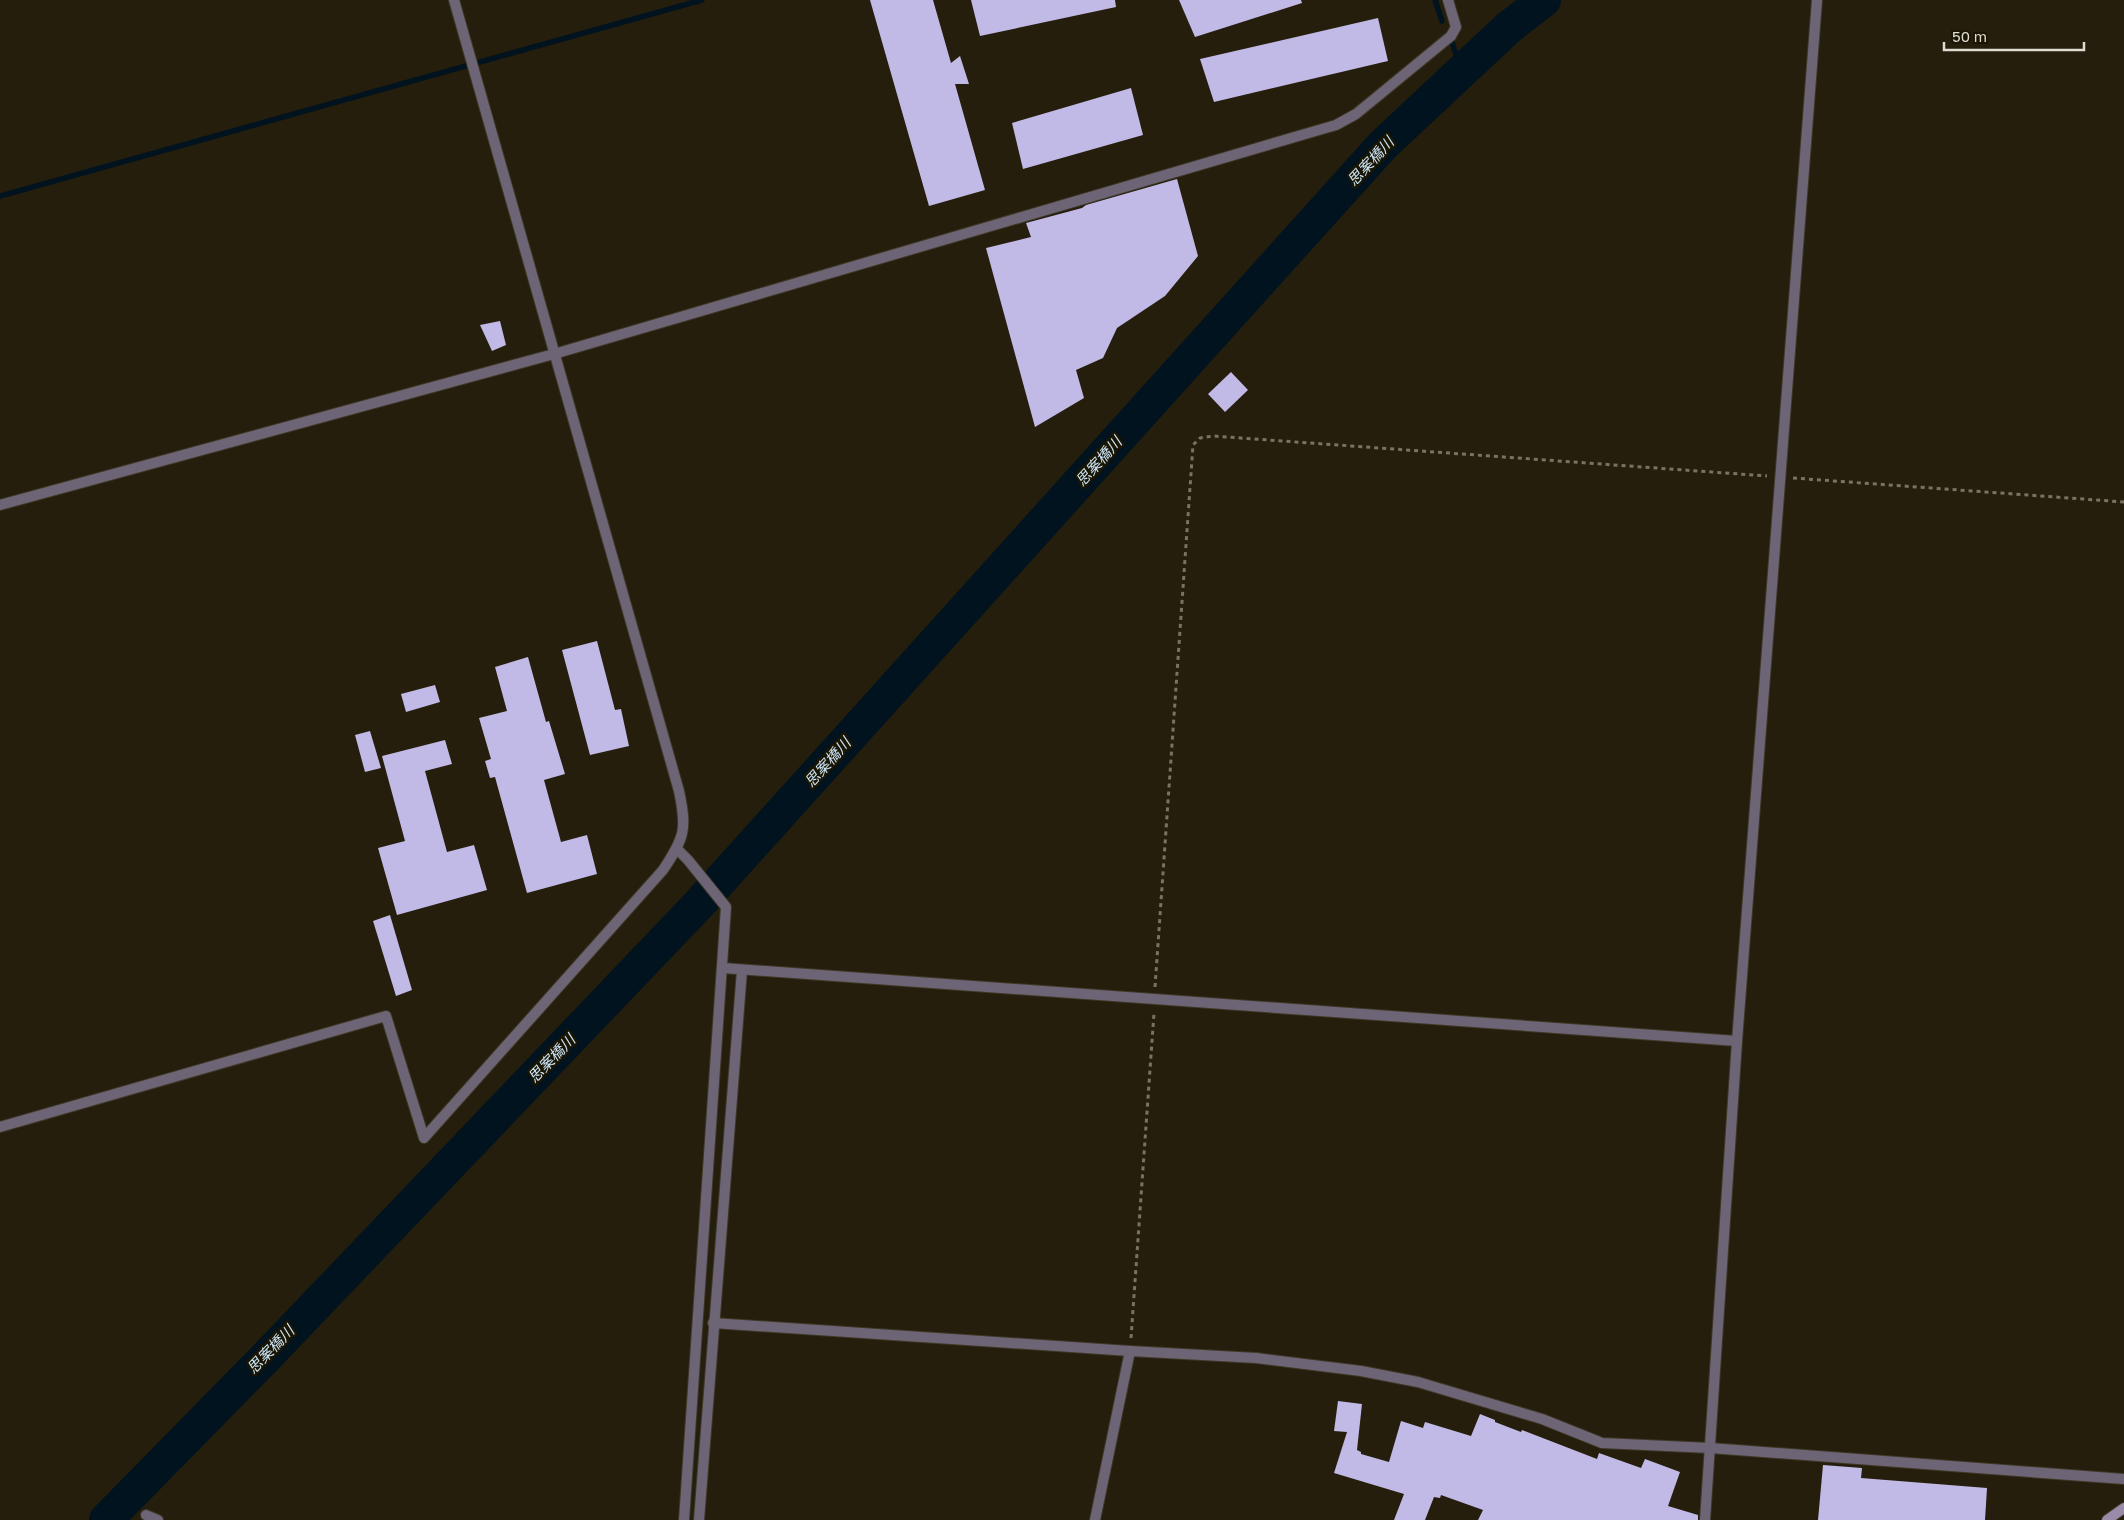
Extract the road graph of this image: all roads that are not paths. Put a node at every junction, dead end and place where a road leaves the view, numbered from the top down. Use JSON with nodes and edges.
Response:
{"nodes":[{"id":1,"x":454,"y":0,"type":"edge"},
{"id":2,"x":1448,"y":0,"type":"edge"},
{"id":3,"x":1817,"y":0,"type":"edge"},
{"id":4,"x":554,"y":354,"type":"junction"},
{"id":5,"x":0,"y":505,"type":"edge"},
{"id":6,"x":677,"y":850,"type":"junction"},
{"id":7,"x":723,"y":968,"type":"junction"},
{"id":8,"x":742,"y":970,"type":"junction"},
{"id":9,"x":1736,"y":1041,"type":"junction"},
{"id":10,"x":0,"y":1127,"type":"edge"},
{"id":11,"x":714,"y":1323,"type":"junction"},
{"id":12,"x":1130,"y":1351,"type":"junction"},
{"id":13,"x":1710,"y":1448,"type":"junction"},
{"id":14,"x":2124,"y":1479,"type":"edge"},
{"id":15,"x":2124,"y":1508,"type":"edge"},
{"id":16,"x":146,"y":1515,"type":"dead end"},
{"id":17,"x":158,"y":1520,"type":"edge"},
{"id":18,"x":684,"y":1520,"type":"edge"},
{"id":19,"x":699,"y":1520,"type":"edge"},
{"id":20,"x":1095,"y":1520,"type":"edge"},
{"id":21,"x":1706,"y":1520,"type":"edge"},
{"id":22,"x":2107,"y":1520,"type":"edge"}],
"edges":[{"from":1,"to":4,"type":"street"},
{"from":2,"to":4,"type":"street"},
{"from":3,"to":9,"type":"street"},
{"from":4,"to":5,"type":"street"},
{"from":4,"to":6,"type":"street"},
{"from":6,"to":7,"type":"street"},
{"from":6,"to":10,"type":"street"},
{"from":7,"to":8,"type":"street"},
{"from":7,"to":18,"type":"street"},
{"from":8,"to":9,"type":"street"},
{"from":8,"to":11,"type":"street"},
{"from":9,"to":13,"type":"street"},
{"from":11,"to":12,"type":"street"},
{"from":11,"to":19,"type":"street"},
{"from":12,"to":13,"type":"street"},
{"from":12,"to":20,"type":"street"},
{"from":13,"to":14,"type":"street"},
{"from":13,"to":21,"type":"street"},
{"from":15,"to":22,"type":"street"},
{"from":16,"to":17,"type":"street"}]}
